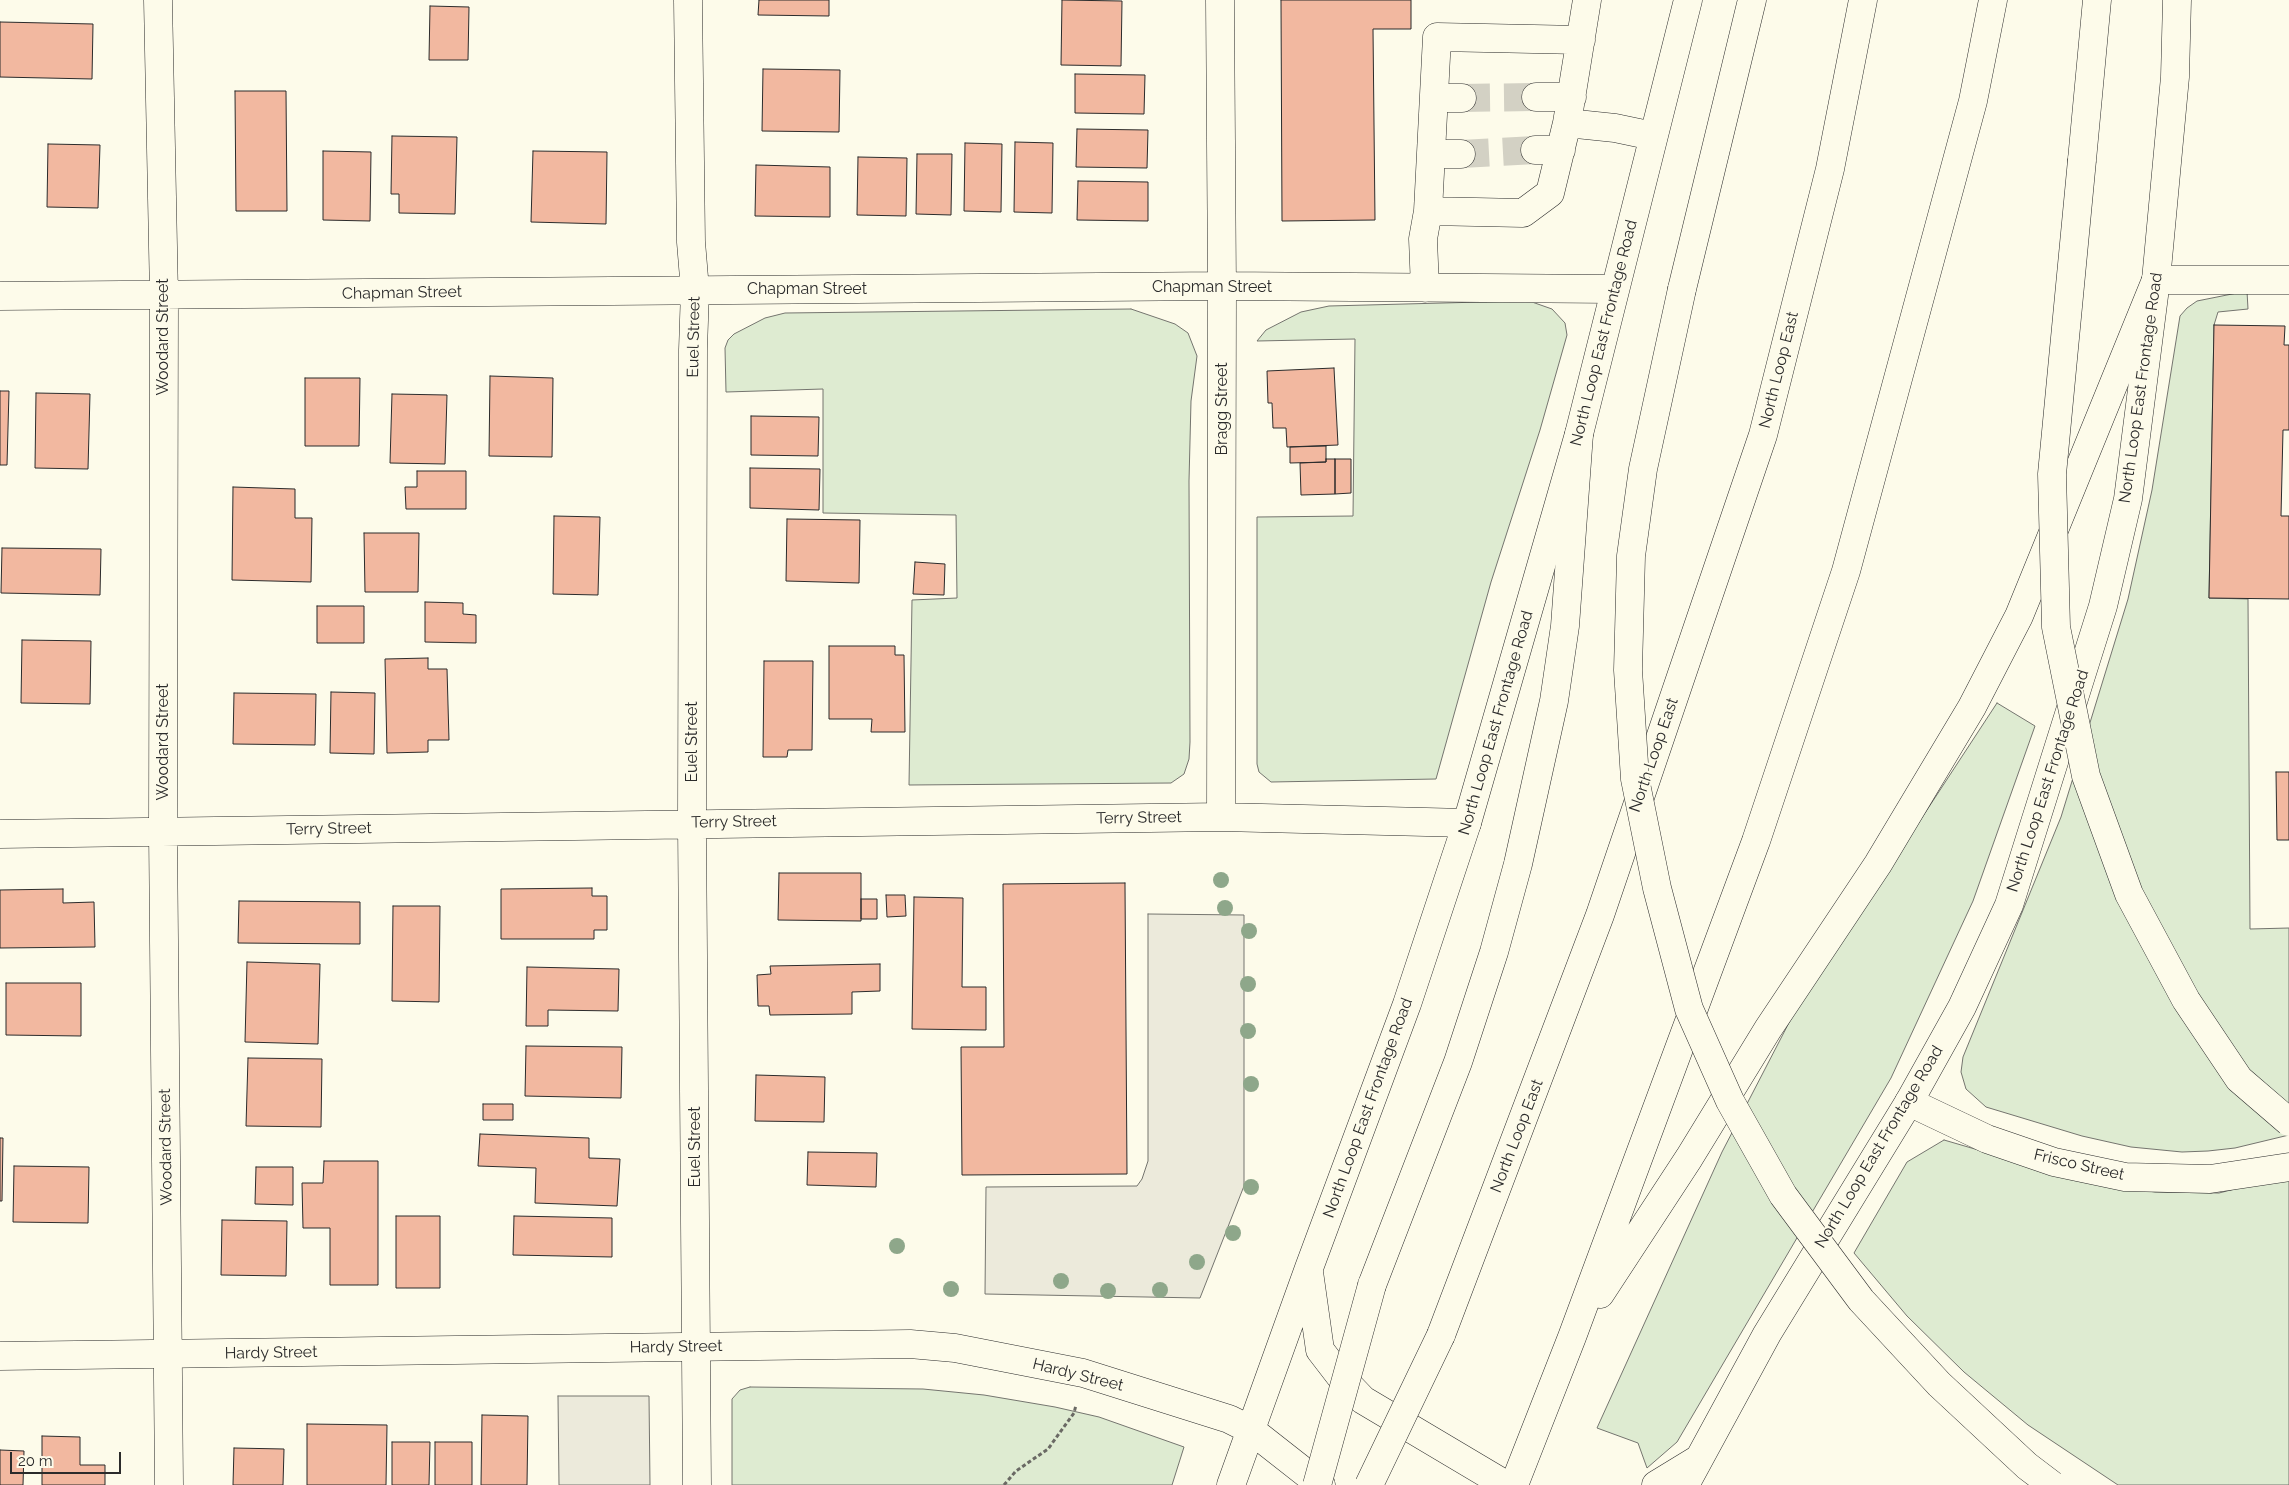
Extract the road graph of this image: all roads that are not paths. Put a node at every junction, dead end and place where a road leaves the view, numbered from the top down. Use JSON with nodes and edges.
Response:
{"nodes":[{"id":1,"x":158,"y":0,"type":"edge"},
{"id":2,"x":688,"y":0,"type":"edge"},
{"id":3,"x":1220,"y":0,"type":"edge"},
{"id":4,"x":1587,"y":0,"type":"edge"},
{"id":5,"x":1688,"y":0,"type":"edge"},
{"id":6,"x":1752,"y":0,"type":"edge"},
{"id":7,"x":1862,"y":0,"type":"edge"},
{"id":8,"x":1993,"y":0,"type":"edge"},
{"id":9,"x":2097,"y":0,"type":"edge"},
{"id":10,"x":2177,"y":0,"type":"edge"},
{"id":11,"x":1581,"y":40,"type":"junction"},
{"id":12,"x":1536,"y":97,"type":"tunnel mouth"},
{"id":13,"x":1572,"y":97,"type":"junction"},
{"id":14,"x":1434,"y":98,"type":"junction"},
{"id":15,"x":1462,"y":98,"type":"tunnel mouth"},
{"id":16,"x":1568,"y":123,"type":"junction"},
{"id":17,"x":1653,"y":136,"type":"junction"},
{"id":18,"x":1431,"y":154,"type":"junction"},
{"id":19,"x":1461,"y":154,"type":"tunnel mouth"},
{"id":20,"x":1428,"y":211,"type":"junction"},
{"id":21,"x":2156,"y":280,"type":"junction"},
{"id":22,"x":2289,"y":280,"type":"edge"},
{"id":23,"x":1222,"y":286,"type":"junction"},
{"id":24,"x":1425,"y":288,"type":"junction"},
{"id":25,"x":1614,"y":289,"type":"junction"},
{"id":26,"x":695,"y":290,"type":"junction"},
{"id":27,"x":0,"y":296,"type":"edge"},
{"id":28,"x":164,"y":296,"type":"junction"},
{"id":29,"x":1579,"y":434,"type":"junction"},
{"id":30,"x":1221,"y":817,"type":"junction"},
{"id":31,"x":692,"y":823,"type":"junction"},
{"id":32,"x":1467,"y":823,"type":"junction"},
{"id":33,"x":163,"y":832,"type":"junction"},
{"id":34,"x":0,"y":834,"type":"edge"},
{"id":35,"x":1909,"y":1102,"type":"junction"},
{"id":36,"x":2289,"y":1122,"type":"edge"},
{"id":37,"x":2289,"y":1167,"type":"edge"},
{"id":38,"x":1309,"y":1268,"type":"junction"},
{"id":39,"x":1572,"y":1337,"type":"junction"},
{"id":40,"x":696,"y":1346,"type":"junction"},
{"id":41,"x":169,"y":1354,"type":"junction"},
{"id":42,"x":0,"y":1356,"type":"edge"},
{"id":43,"x":1251,"y":1430,"type":"junction"},
{"id":44,"x":1699,"y":1459,"type":"junction"},
{"id":45,"x":169,"y":1485,"type":"edge"},
{"id":46,"x":697,"y":1485,"type":"edge"},
{"id":47,"x":1231,"y":1485,"type":"edge"},
{"id":48,"x":1319,"y":1485,"type":"edge"},
{"id":49,"x":1369,"y":1485,"type":"edge"},
{"id":50,"x":1506,"y":1485,"type":"edge"},
{"id":51,"x":1514,"y":1485,"type":"edge"},
{"id":52,"x":1656,"y":1485,"type":"edge"},
{"id":53,"x":1684,"y":1485,"type":"edge"},
{"id":54,"x":2052,"y":1485,"type":"edge"}],
"edges":[{"from":1,"to":28,"type":"main road","name":"Woodard Street"},
{"from":2,"to":26,"type":"main road","name":"Euel Street"},
{"from":3,"to":23,"type":"main road","name":"Bragg Street"},
{"from":4,"to":11,"type":"main road"},
{"from":5,"to":17,"type":"main road","name":"North Loop East Frontage Road"},
{"from":6,"to":54,"type":"main road","bridge":true},
{"from":7,"to":49,"type":"main road","name":"North Loop East","bridge":true},
{"from":8,"to":39,"type":"main road"},
{"from":9,"to":36,"type":"main road","bridge":true},
{"from":10,"to":21,"type":"main road","name":"North Loop East Frontage Road"},
{"from":11,"to":13,"type":"main road"},
{"from":11,"to":14,"type":"main road"},
{"from":12,"to":13,"type":"main road"},
{"from":13,"to":16,"type":"main road"},
{"from":14,"to":15,"type":"main road"},
{"from":14,"to":18,"type":"main road"},
{"from":16,"to":17,"type":"main road"},
{"from":16,"to":20,"type":"main road"},
{"from":17,"to":25,"type":"main road","name":"North Loop East Frontage Road"},
{"from":18,"to":19,"type":"main road"},
{"from":18,"to":20,"type":"main road"},
{"from":20,"to":24,"type":"main road"},
{"from":21,"to":22,"type":"main road"},
{"from":21,"to":35,"type":"main road","name":"North Loop East Frontage Road"},
{"from":21,"to":39,"type":"main road"},
{"from":23,"to":24,"type":"main road","name":"Chapman Street"},
{"from":23,"to":26,"type":"main road","name":"Chapman Street"},
{"from":23,"to":30,"type":"main road","name":"Bragg Street"},
{"from":24,"to":25,"type":"main road","name":"Chapman Street"},
{"from":25,"to":29,"type":"main road","name":"North Loop East Frontage Road"},
{"from":26,"to":28,"type":"main road","name":"Chapman Street"},
{"from":26,"to":31,"type":"main road","name":"Euel Street"},
{"from":27,"to":28,"type":"main road","name":"Chapman Street"},
{"from":28,"to":33,"type":"main road","name":"Woodard Street"},
{"from":29,"to":32,"type":"main road","name":"North Loop East Frontage Road"},
{"from":29,"to":48,"type":"main road","bridge":true},
{"from":30,"to":31,"type":"main road","name":"Terry Street"},
{"from":30,"to":32,"type":"main road","name":"Terry Street"},
{"from":31,"to":33,"type":"main road","name":"Terry Street"},
{"from":31,"to":40,"type":"main road","name":"Euel Street"},
{"from":32,"to":38,"type":"main road","name":"North Loop East Frontage Road"},
{"from":33,"to":34,"type":"main road","name":"Terry Street"},
{"from":33,"to":41,"type":"main road","name":"Woodard Street"},
{"from":35,"to":37,"type":"main road","name":"Frisco Street"},
{"from":35,"to":44,"type":"main road","name":"North Loop East Frontage Road"},
{"from":38,"to":43,"type":"main road","name":"North Loop East Frontage Road"},
{"from":38,"to":50,"type":"main road"},
{"from":39,"to":51,"type":"main road"},
{"from":40,"to":41,"type":"main road","name":"Hardy Street"},
{"from":40,"to":43,"type":"main road","name":"Hardy Street"},
{"from":40,"to":46,"type":"main road","name":"Euel Street"},
{"from":41,"to":42,"type":"main road","name":"Hardy Street"},
{"from":41,"to":45,"type":"main road","name":"Woodard Street"},
{"from":43,"to":47,"type":"main road","name":"North Loop East Frontage Road"},
{"from":43,"to":48,"type":"main road","name":"Hardy Street"},
{"from":44,"to":52,"type":"main road"},
{"from":44,"to":53,"type":"main road","name":"North Loop East Frontage Road"}]}
